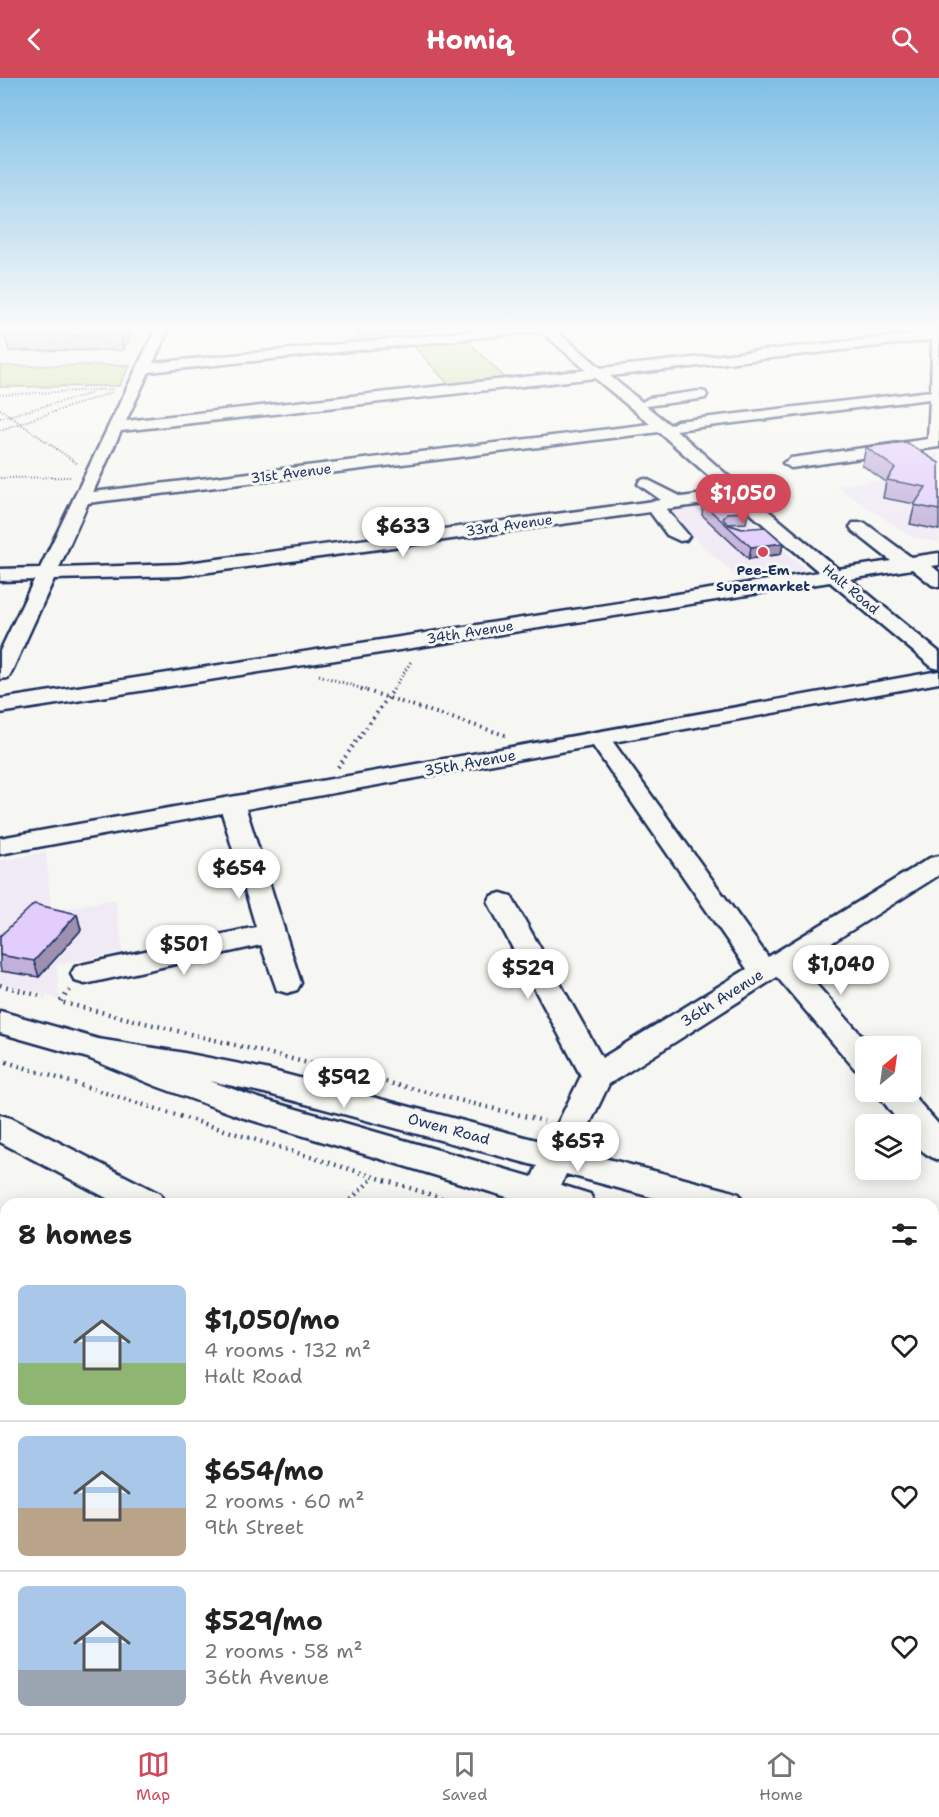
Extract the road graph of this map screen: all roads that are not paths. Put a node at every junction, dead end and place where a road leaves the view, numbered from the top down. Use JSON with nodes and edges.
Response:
{"nodes":[{"id":1,"x":126,"y":405,"type":"edge"},
{"id":2,"x":303,"y":405,"type":"edge"},
{"id":3,"x":644,"y":405,"type":"edge"},
{"id":4,"x":652,"y":405,"type":"edge"},
{"id":5,"x":847,"y":405,"type":"edge"},
{"id":6,"x":938,"y":418,"type":"edge"},
{"id":7,"x":116,"y":426,"type":"junction"},
{"id":8,"x":670,"y":427,"type":"junction"},
{"id":9,"x":487,"y":434,"type":"dead end"},
{"id":10,"x":500,"y":448,"type":"junction"},
{"id":11,"x":791,"y":463,"type":"dead end"},
{"id":12,"x":646,"y":484,"type":"dead end"},
{"id":13,"x":757,"y":492,"type":"junction"},
{"id":14,"x":737,"y":494,"type":"junction"},
{"id":15,"x":82,"y":499,"type":"junction"},
{"id":16,"x":699,"y":499,"type":"junction"},
{"id":17,"x":678,"y":502,"type":"junction"},
{"id":18,"x":654,"y":505,"type":"junction"},
{"id":19,"x":715,"y":513,"type":"edge"},
{"id":20,"x":859,"y":527,"type":"dead end"},
{"id":21,"x":777,"y":528,"type":"junction"},
{"id":22,"x":757,"y":531,"type":"edge"},
{"id":23,"x":680,"y":536,"type":"dead end"},
{"id":24,"x":939,"y":559,"type":"edge"},
{"id":25,"x":910,"y":562,"type":"junction"},
{"id":26,"x":843,"y":573,"type":"junction"},
{"id":27,"x":0,"y":575,"type":"edge"},
{"id":28,"x":46,"y":575,"type":"junction"},
{"id":29,"x":939,"y":581,"type":"edge"},
{"id":30,"x":927,"y":631,"type":"dead end"},
{"id":31,"x":939,"y":663,"type":"edge"},
{"id":32,"x":0,"y":673,"type":"edge"},
{"id":33,"x":939,"y":677,"type":"edge"},
{"id":34,"x":0,"y":706,"type":"edge"},
{"id":35,"x":600,"y":740,"type":"junction"},
{"id":36,"x":232,"y":805,"type":"junction"},
{"id":37,"x":0,"y":846,"type":"edge"},
{"id":38,"x":939,"y":864,"type":"edge"},
{"id":39,"x":501,"y":902,"type":"dead end"},
{"id":40,"x":272,"y":933,"type":"junction"},
{"id":41,"x":772,"y":967,"type":"junction"},
{"id":42,"x":85,"y":974,"type":"dead end"},
{"id":43,"x":287,"y":983,"type":"dead end"},
{"id":44,"x":0,"y":1022,"type":"edge"},
{"id":45,"x":98,"y":1050,"type":"junction"},
{"id":46,"x":855,"y":1050,"type":"edge"},
{"id":47,"x":597,"y":1076,"type":"junction"},
{"id":48,"x":901,"y":1102,"type":"edge"},
{"id":49,"x":0,"y":1127,"type":"edge"},
{"id":50,"x":939,"y":1147,"type":"edge"},
{"id":51,"x":557,"y":1158,"type":"junction"},
{"id":52,"x":540,"y":1194,"type":"junction"},
{"id":53,"x":136,"y":1198,"type":"edge"},
{"id":54,"x":555,"y":1198,"type":"edge"},
{"id":55,"x":705,"y":1198,"type":"edge"}],
"edges":[{"from":1,"to":7,"type":"street"},
{"from":2,"to":7,"type":"street"},
{"from":3,"to":8,"type":"street","name":"Halt Road"},
{"from":4,"to":8,"type":"street","name":"Halt Road"},
{"from":5,"to":8,"type":"street","name":"31st Avenue"},
{"from":6,"to":11,"type":"street"},
{"from":7,"to":15,"type":"street"},
{"from":8,"to":10,"type":"street","name":"31st Avenue"},
{"from":8,"to":13,"type":"street","name":"Halt Road"},
{"from":8,"to":14,"type":"street","name":"Halt Road"},
{"from":9,"to":10,"type":"street"},
{"from":10,"to":15,"type":"street","name":"31st Avenue"},
{"from":12,"to":17,"type":"street"},
{"from":13,"to":14,"type":"street","name":"33rd Avenue"},
{"from":13,"to":26,"type":"street","name":"Halt Road"},
{"from":14,"to":16,"type":"street","name":"33rd Avenue"},
{"from":14,"to":21,"type":"street","name":"Halt Road"},
{"from":15,"to":28,"type":"street"},
{"from":16,"to":17,"type":"street","name":"33rd Avenue"},
{"from":16,"to":19,"type":"street"},
{"from":17,"to":18,"type":"street","name":"33rd Avenue"},
{"from":18,"to":23,"type":"street"},
{"from":18,"to":28,"type":"street","name":"33rd Avenue"},
{"from":20,"to":25,"type":"street"},
{"from":21,"to":22,"type":"street"},
{"from":21,"to":26,"type":"street","name":"Halt Road"},
{"from":24,"to":25,"type":"street","name":"34th Avenue"},
{"from":25,"to":26,"type":"street","name":"34th Avenue"},
{"from":25,"to":29,"type":"street"},
{"from":26,"to":30,"type":"street","name":"Halt Road"},
{"from":26,"to":31,"type":"street","name":"Halt Road"},
{"from":26,"to":34,"type":"street","name":"34th Avenue"},
{"from":27,"to":28,"type":"street","name":"33rd Avenue"},
{"from":28,"to":32,"type":"street"},
{"from":33,"to":35,"type":"street","name":"35th Avenue"},
{"from":35,"to":36,"type":"street","name":"35th Avenue"},
{"from":35,"to":41,"type":"street"},
{"from":36,"to":37,"type":"street","name":"35th Avenue"},
{"from":36,"to":40,"type":"street"},
{"from":38,"to":41,"type":"street","name":"36th Avenue"},
{"from":39,"to":47,"type":"street"},
{"from":40,"to":42,"type":"street"},
{"from":40,"to":43,"type":"street"},
{"from":41,"to":46,"type":"street"},
{"from":41,"to":47,"type":"street","name":"36th Avenue"},
{"from":44,"to":45,"type":"street","name":"Owen Road"},
{"from":45,"to":51,"type":"street","name":"Owen Road"},
{"from":45,"to":52,"type":"street","name":"Owen Road"},
{"from":47,"to":51,"type":"street"},
{"from":48,"to":50,"type":"street"},
{"from":49,"to":53,"type":"street"},
{"from":51,"to":52,"type":"street"},
{"from":51,"to":55,"type":"street","name":"Owen Road"},
{"from":52,"to":54,"type":"street","name":"Owen Road"}]}
